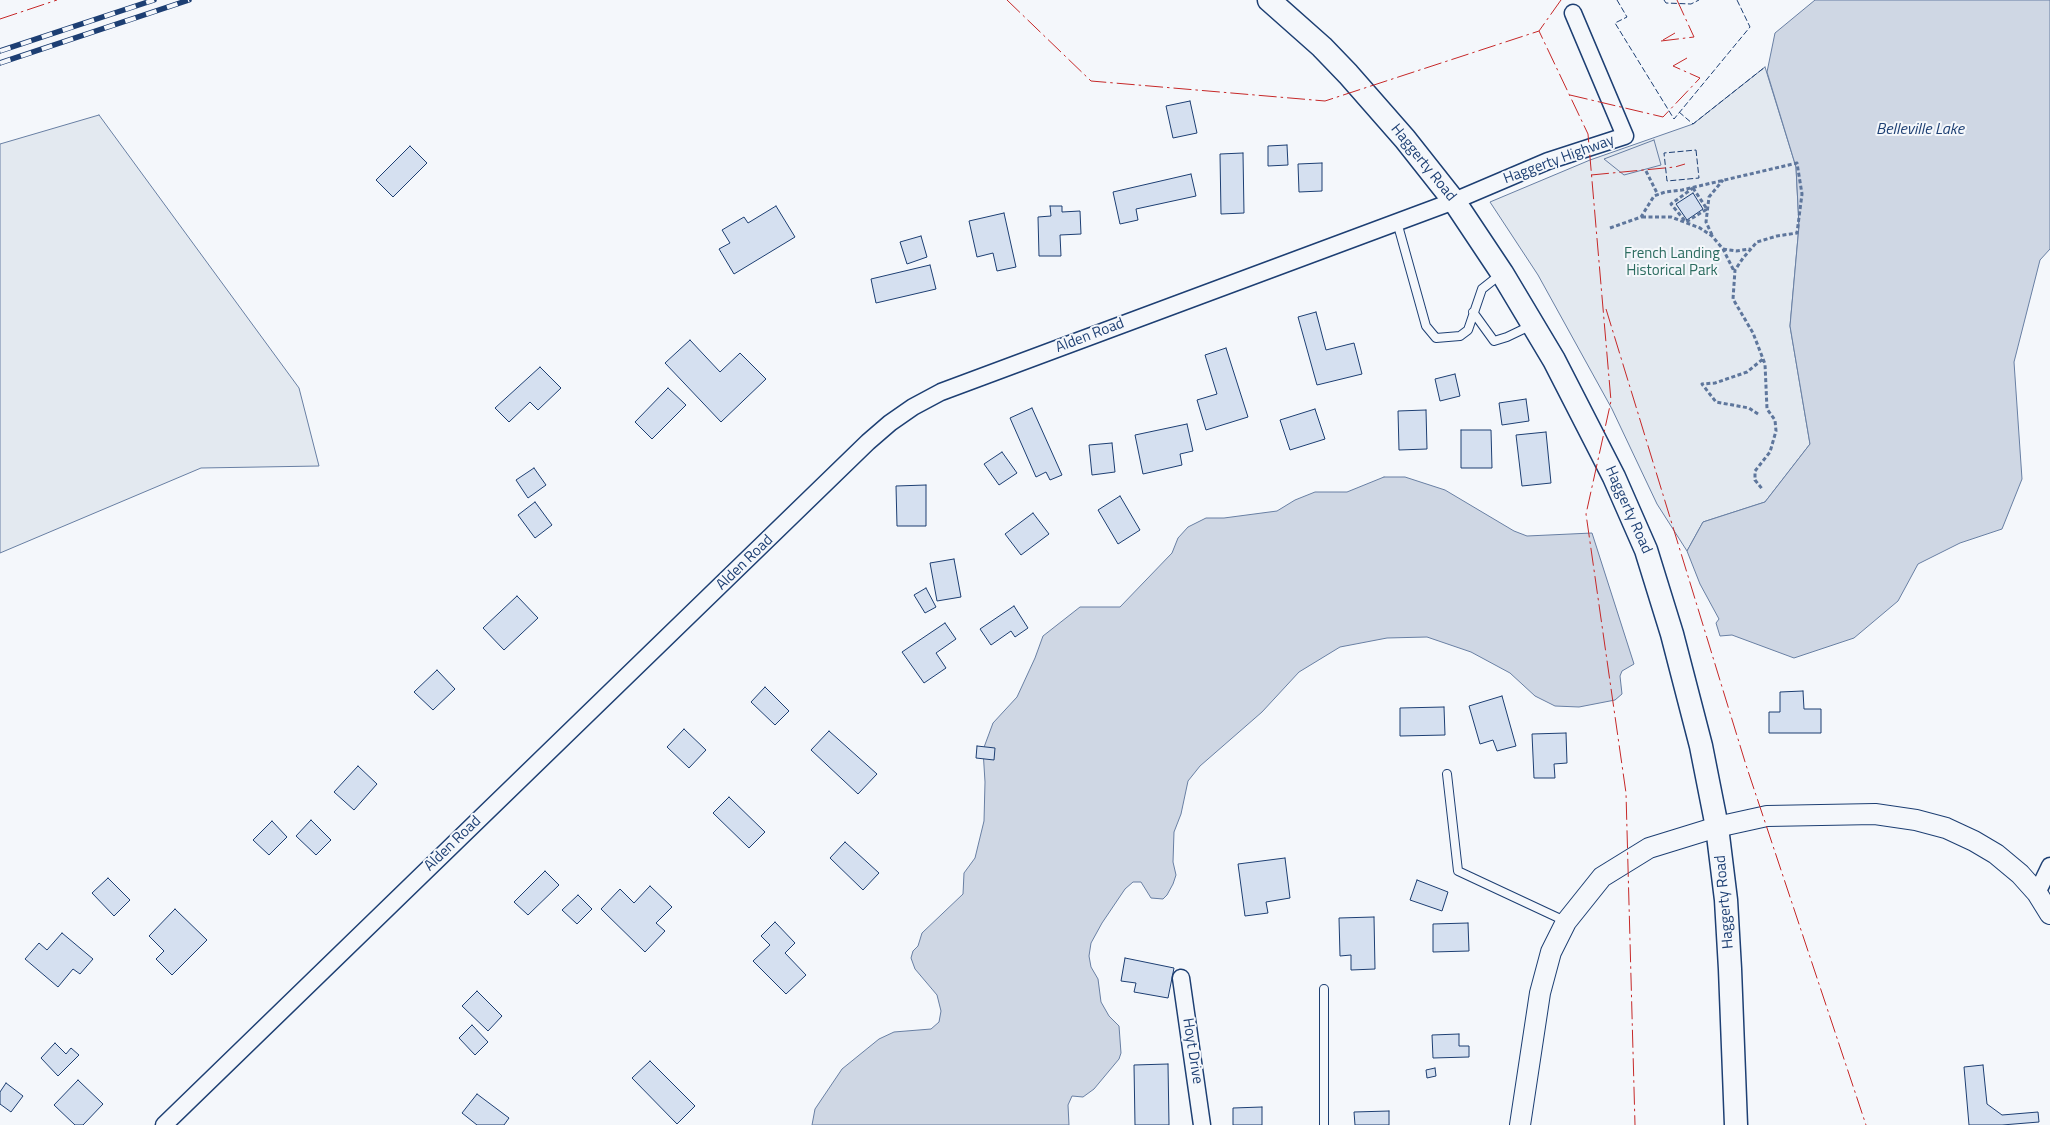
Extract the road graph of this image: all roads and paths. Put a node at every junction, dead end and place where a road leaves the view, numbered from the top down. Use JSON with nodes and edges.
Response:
{"nodes":[{"id":1,"x":1269,"y":0,"type":"edge"},
{"id":2,"x":1573,"y":13,"type":"dead end"},
{"id":3,"x":1646,"y":171,"type":"dead end"},
{"id":4,"x":1724,"y":179,"type":"junction"},
{"id":5,"x":1658,"y":195,"type":"junction"},
{"id":6,"x":1454,"y":201,"type":"junction"},
{"id":7,"x":1707,"y":209,"type":"junction"},
{"id":8,"x":1641,"y":216,"type":"junction"},
{"id":9,"x":1397,"y":222,"type":"junction"},
{"id":10,"x":1686,"y":222,"type":"junction"},
{"id":11,"x":1610,"y":228,"type":"dead end"},
{"id":12,"x":1712,"y":236,"type":"junction"},
{"id":13,"x":1723,"y":249,"type":"junction"},
{"id":14,"x":1751,"y":249,"type":"junction"},
{"id":15,"x":1502,"y":272,"type":"junction"},
{"id":16,"x":1735,"y":272,"type":"junction"},
{"id":17,"x":1473,"y":312,"type":"junction"},
{"id":18,"x":1534,"y":324,"type":"junction"},
{"id":19,"x":1764,"y":359,"type":"junction"},
{"id":20,"x":1758,"y":414,"type":"dead end"},
{"id":21,"x":1762,"y":490,"type":"dead end"},
{"id":22,"x":1447,"y":774,"type":"dead end"},
{"id":23,"x":1717,"y":827,"type":"junction"},
{"id":24,"x":2050,"y":866,"type":"edge"},
{"id":25,"x":2037,"y":893,"type":"junction"},
{"id":26,"x":2050,"y":914,"type":"edge"},
{"id":27,"x":1566,"y":922,"type":"junction"},
{"id":28,"x":1181,"y":978,"type":"dead end"},
{"id":29,"x":1324,"y":990,"type":"dead end"},
{"id":30,"x":164,"y":1125,"type":"edge"},
{"id":31,"x":1202,"y":1125,"type":"edge"},
{"id":32,"x":1324,"y":1125,"type":"edge"},
{"id":33,"x":1520,"y":1125,"type":"edge"},
{"id":34,"x":1736,"y":1125,"type":"edge"}],
"edges":[{"from":1,"to":6,"type":"main road","name":"Haggerty Road"},
{"from":2,"to":6,"type":"street","name":"Haggerty Highway"},
{"from":3,"to":5,"type":"path"},
{"from":4,"to":5,"type":"path"},
{"from":4,"to":7,"type":"path"},
{"from":4,"to":14,"type":"path"},
{"from":5,"to":8,"type":"path"},
{"from":6,"to":9,"type":"street","name":"Alden Road"},
{"from":6,"to":15,"type":"main road","name":"Haggerty Road"},
{"from":7,"to":10,"type":"path"},
{"from":7,"to":10,"type":"path"},
{"from":7,"to":12,"type":"path"},
{"from":8,"to":10,"type":"path"},
{"from":8,"to":11,"type":"path"},
{"from":9,"to":17,"type":"lane"},
{"from":9,"to":30,"type":"street","name":"Alden Road"},
{"from":10,"to":12,"type":"path"},
{"from":12,"to":13,"type":"path"},
{"from":13,"to":14,"type":"path"},
{"from":13,"to":16,"type":"path"},
{"from":14,"to":16,"type":"path"},
{"from":15,"to":17,"type":"lane"},
{"from":15,"to":18,"type":"main road","name":"Haggerty Road"},
{"from":16,"to":19,"type":"path"},
{"from":17,"to":18,"type":"lane"},
{"from":18,"to":23,"type":"main road","name":"Haggerty Road"},
{"from":19,"to":20,"type":"path"},
{"from":19,"to":21,"type":"path"},
{"from":22,"to":27,"type":"lane"},
{"from":23,"to":25,"type":"street"},
{"from":23,"to":27,"type":"street"},
{"from":23,"to":34,"type":"main road","name":"Haggerty Road"},
{"from":24,"to":25,"type":"street"},
{"from":25,"to":26,"type":"street"},
{"from":27,"to":33,"type":"street"},
{"from":28,"to":31,"type":"street","name":"Hoyt Drive"},
{"from":29,"to":32,"type":"lane"}]}
